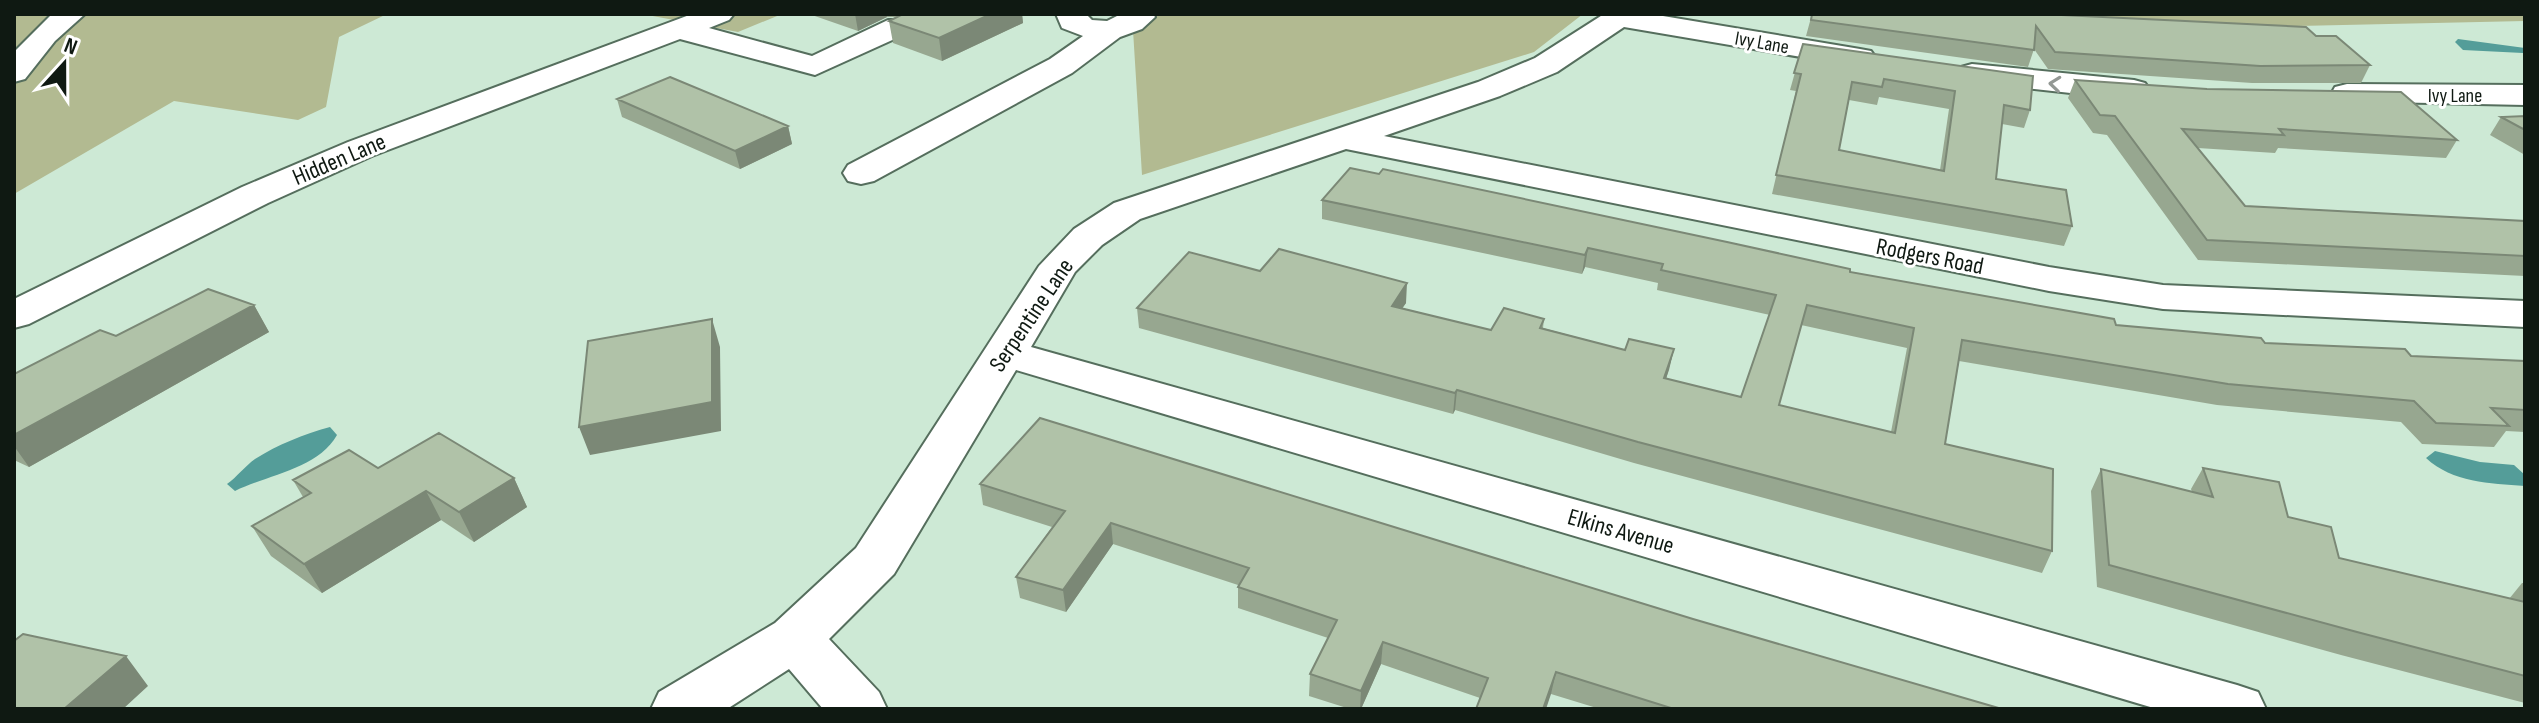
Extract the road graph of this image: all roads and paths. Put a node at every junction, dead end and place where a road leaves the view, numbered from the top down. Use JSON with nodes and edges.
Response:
{"nodes":[{"id":1,"x":70,"y":14,"type":"edge"},
{"id":2,"x":719,"y":14,"type":"edge"},
{"id":3,"x":1071,"y":14,"type":"edge"},
{"id":4,"x":1136,"y":14,"type":"edge"},
{"id":5,"x":1623,"y":16,"type":"edge"},
{"id":6,"x":899,"y":26,"type":"edge"},
{"id":7,"x":674,"y":28,"type":"junction"},
{"id":8,"x":1108,"y":32,"type":"junction"},
{"id":9,"x":1885,"y":61,"type":"edge"},
{"id":10,"x":1944,"y":70,"type":"edge"},
{"id":11,"x":14,"y":72,"type":"edge"},
{"id":12,"x":2158,"y":91,"type":"edge"},
{"id":13,"x":2310,"y":94,"type":"edge"},
{"id":14,"x":2525,"y":95,"type":"edge"},
{"id":15,"x":1342,"y":138,"type":"junction"},
{"id":16,"x":861,"y":173,"type":"dead end"},
{"id":17,"x":2525,"y":314,"type":"edge"},
{"id":18,"x":14,"y":315,"type":"edge"},
{"id":19,"x":1005,"y":353,"type":"junction"},
{"id":20,"x":795,"y":638,"type":"junction"},
{"id":21,"x":680,"y":709,"type":"edge"},
{"id":22,"x":858,"y":709,"type":"edge"},
{"id":23,"x":2237,"y":709,"type":"edge"}],
"edges":[{"from":1,"to":11,"type":"street"},
{"from":2,"to":7,"type":"street","name":"Hidden Lane"},
{"from":3,"to":8,"type":"street"},
{"from":4,"to":8,"type":"street"},
{"from":5,"to":9,"type":"street","name":"Ivy Lane"},
{"from":5,"to":15,"type":"street","name":"Serpentine Lane"},
{"from":6,"to":7,"type":"street"},
{"from":7,"to":18,"type":"street","name":"Hidden Lane"},
{"from":8,"to":16,"type":"street"},
{"from":12,"to":10,"type":"street","one_way":true},
{"from":13,"to":14,"type":"street","name":"Ivy Lane"},
{"from":15,"to":17,"type":"street","name":"Rodgers Road"},
{"from":15,"to":19,"type":"street","name":"Serpentine Lane"},
{"from":19,"to":20,"type":"street","name":"Serpentine Lane"},
{"from":19,"to":23,"type":"street","name":"Elkins Avenue"},
{"from":20,"to":21,"type":"street","name":"Serpentine Lane"},
{"from":20,"to":22,"type":"street"}]}
